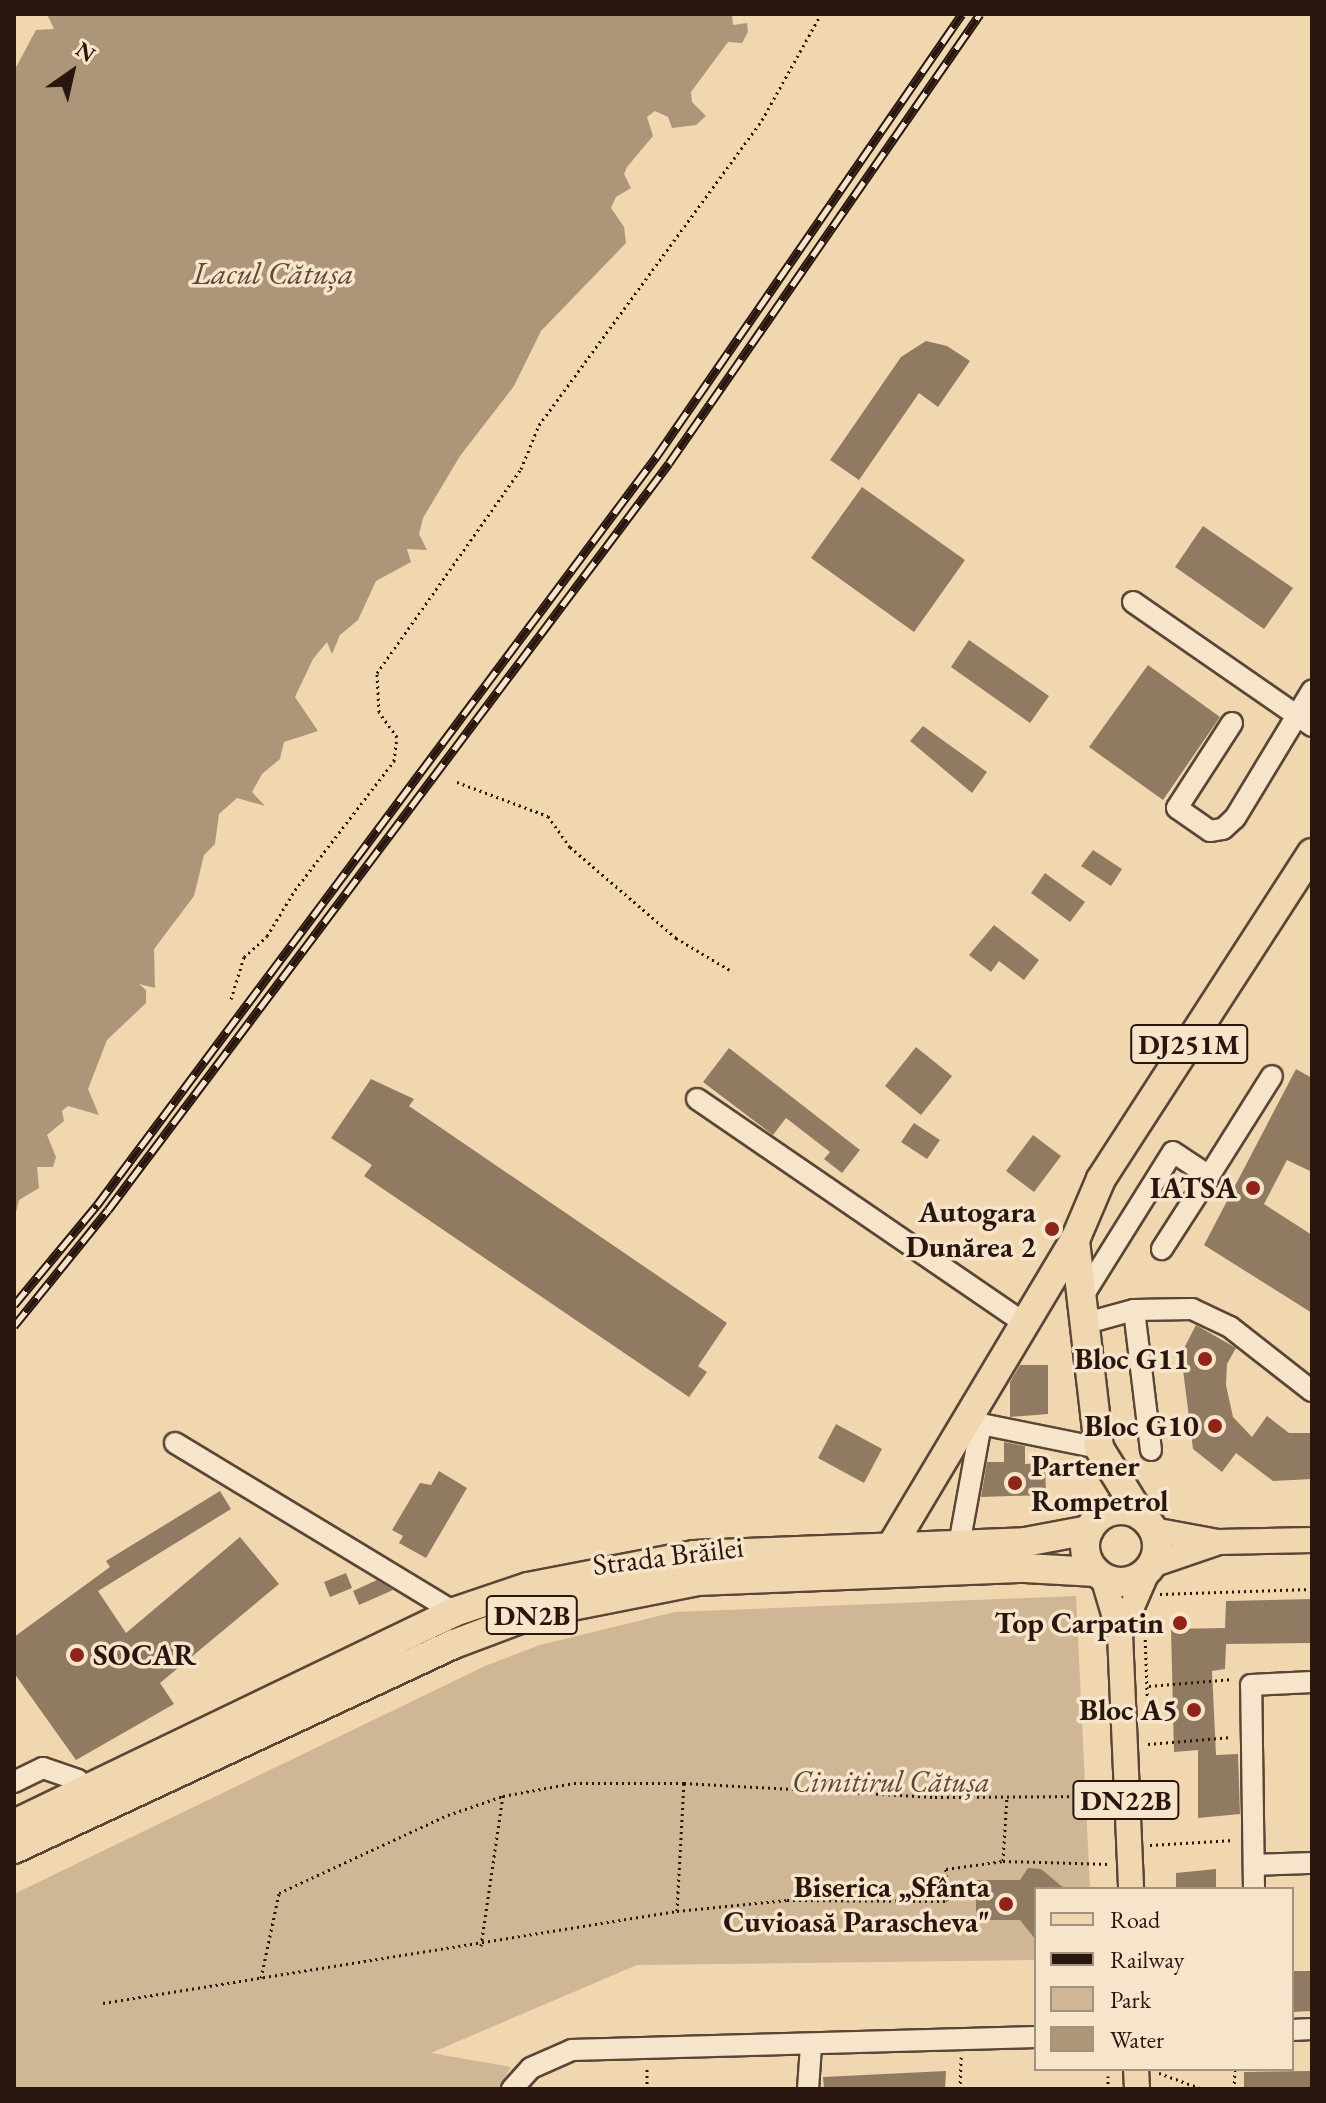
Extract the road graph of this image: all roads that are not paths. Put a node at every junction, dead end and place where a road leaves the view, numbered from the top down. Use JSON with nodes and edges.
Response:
{"nodes":[{"id":1,"x":1133,"y":602,"type":"dead end"},
{"id":2,"x":1312,"y":691,"type":"edge"},
{"id":3,"x":1305,"y":721,"type":"edge"},
{"id":4,"x":1232,"y":723,"type":"dead end"},
{"id":5,"x":1312,"y":853,"type":"edge"},
{"id":6,"x":1272,"y":1076,"type":"dead end"},
{"id":7,"x":697,"y":1099,"type":"dead end"},
{"id":8,"x":1209,"y":1176,"type":"junction"},
{"id":9,"x":1075,"y":1240,"type":"junction"},
{"id":10,"x":1162,"y":1249,"type":"dead end"},
{"id":11,"x":1134,"y":1310,"type":"junction"},
{"id":12,"x":1082,"y":1312,"type":"junction"},
{"id":13,"x":1025,"y":1324,"type":"junction"},
{"id":14,"x":1312,"y":1391,"type":"edge"},
{"id":15,"x":976,"y":1418,"type":"junction"},
{"id":16,"x":175,"y":1443,"type":"dead end"},
{"id":17,"x":1151,"y":1450,"type":"dead end"},
{"id":18,"x":1100,"y":1454,"type":"junction"},
{"id":19,"x":1147,"y":1523,"type":"junction"},
{"id":20,"x":1093,"y":1525,"type":"junction"},
{"id":21,"x":1312,"y":1540,"type":"edge"},
{"id":22,"x":1218,"y":1542,"type":"junction"},
{"id":23,"x":959,"y":1545,"type":"junction"},
{"id":24,"x":891,"y":1547,"type":"junction"},
{"id":25,"x":1100,"y":1575,"type":"junction"},
{"id":26,"x":1152,"y":1577,"type":"junction"},
{"id":27,"x":454,"y":1612,"type":"junction"},
{"id":28,"x":1120,"y":1634,"type":"junction"},
{"id":29,"x":1312,"y":1682,"type":"edge"},
{"id":30,"x":78,"y":1780,"type":"dead end"},
{"id":31,"x":14,"y":1782,"type":"edge"},
{"id":32,"x":14,"y":1824,"type":"edge"},
{"id":33,"x":14,"y":1849,"type":"edge"},
{"id":34,"x":1312,"y":1863,"type":"edge"},
{"id":35,"x":1254,"y":1865,"type":"junction"},
{"id":36,"x":1131,"y":1887,"type":"edge"},
{"id":37,"x":1254,"y":1887,"type":"edge"},
{"id":38,"x":1034,"y":2037,"type":"edge"},
{"id":39,"x":811,"y":2046,"type":"junction"},
{"id":40,"x":1148,"y":2071,"type":"edge"},
{"id":41,"x":512,"y":2089,"type":"edge"},
{"id":42,"x":808,"y":2089,"type":"edge"},
{"id":43,"x":1137,"y":2089,"type":"edge"}],
"edges":[{"from":1,"to":3,"type":"street"},
{"from":2,"to":3,"type":"street"},
{"from":3,"to":4,"type":"street"},
{"from":5,"to":9,"type":"highway","number":"DJ251M"},
{"from":6,"to":8,"type":"street"},
{"from":7,"to":13,"type":"street"},
{"from":8,"to":10,"type":"street"},
{"from":8,"to":12,"type":"street"},
{"from":9,"to":12,"type":"highway","number":"DJ251M"},
{"from":9,"to":13,"type":"highway","number":"DJ251M"},
{"from":11,"to":12,"type":"street"},
{"from":11,"to":14,"type":"street"},
{"from":11,"to":17,"type":"street"},
{"from":12,"to":18,"type":"highway","number":"DJ251M"},
{"from":13,"to":15,"type":"highway","number":"DJ251M"},
{"from":15,"to":18,"type":"street"},
{"from":15,"to":23,"type":"street"},
{"from":15,"to":24,"type":"highway","number":"DJ251M"},
{"from":16,"to":27,"type":"street"},
{"from":18,"to":19,"type":"highway","number":"DJ251M"},
{"from":18,"to":20,"type":"highway","number":"DJ251M"},
{"from":19,"to":20,"type":"highway","name":"Strada Brăilei","number":"DN2B"},
{"from":19,"to":22,"type":"main road","name":"Strada Brăilei","number":"DN2B"},
{"from":19,"to":26,"type":"highway"},
{"from":20,"to":23,"type":"highway","name":"Strada Brăilei","number":"DN2B"},
{"from":20,"to":25,"type":"highway"},
{"from":21,"to":22,"type":"main road","name":"Strada Brăilei","number":"DN2B"},
{"from":22,"to":26,"type":"main road","name":"Strada Brăilei","number":"DN2B"},
{"from":23,"to":24,"type":"highway","name":"Strada Brăilei","number":"DN2B"},
{"from":24,"to":27,"type":"highway","name":"Strada Brăilei","number":"DN2B"},
{"from":25,"to":26,"type":"highway","name":"Strada Brăilei","number":"DN2B"},
{"from":25,"to":28,"type":"main road","number":"DN22B"},
{"from":25,"to":33,"type":"highway","name":"Strada Brăilei","number":"DN2B"},
{"from":26,"to":28,"type":"main road","number":"DN22B"},
{"from":27,"to":32,"type":"highway","name":"Strada Brăilei","number":"DN2B"},
{"from":28,"to":36,"type":"main road","number":"DN22B"},
{"from":29,"to":35,"type":"street"},
{"from":30,"to":31,"type":"street"},
{"from":34,"to":35,"type":"street"},
{"from":35,"to":37,"type":"street"},
{"from":38,"to":39,"type":"street"},
{"from":39,"to":41,"type":"street"},
{"from":39,"to":42,"type":"street"},
{"from":40,"to":43,"type":"main road"}]}
